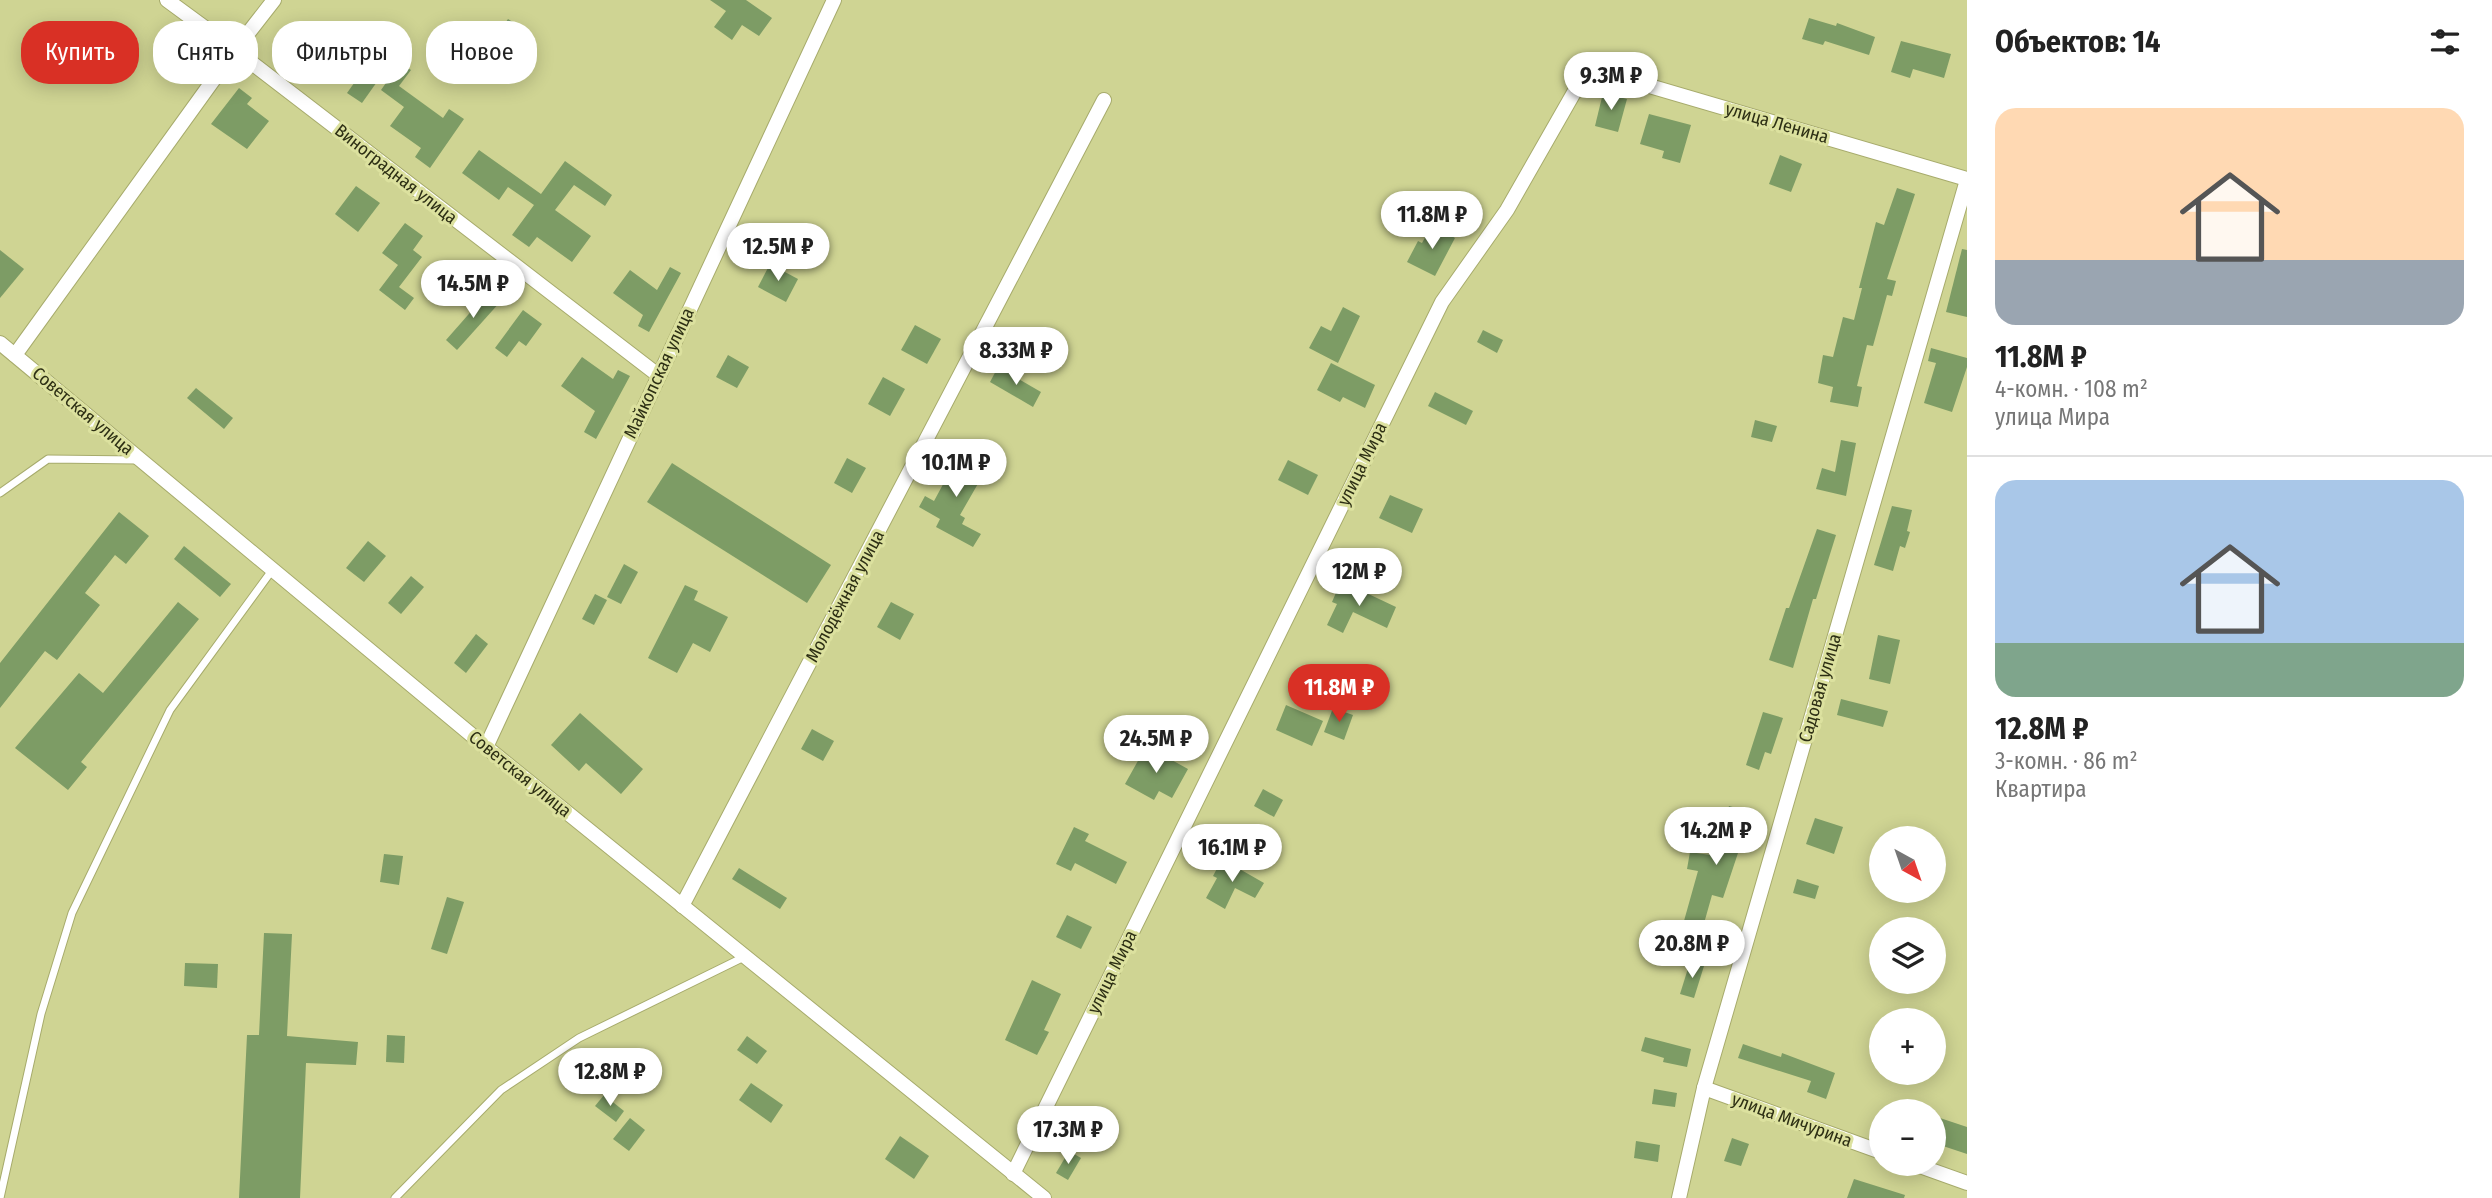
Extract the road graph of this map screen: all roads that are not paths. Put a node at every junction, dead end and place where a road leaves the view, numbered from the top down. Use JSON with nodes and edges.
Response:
{"nodes":[{"id":1,"x":167,"y":0,"type":"edge"},
{"id":2,"x":274,"y":0,"type":"edge"},
{"id":3,"x":834,"y":0,"type":"edge"},
{"id":4,"x":196,"y":21,"type":"edge"},
{"id":5,"x":258,"y":21,"type":"edge"},
{"id":6,"x":258,"y":68,"type":"edge"},
{"id":7,"x":1588,"y":68,"type":"joint"},
{"id":8,"x":210,"y":84,"type":"edge"},
{"id":9,"x":1104,"y":100,"type":"dead end"},
{"id":10,"x":1967,"y":180,"type":"edge"},
{"id":11,"x":0,"y":343,"type":"edge"},
{"id":12,"x":15,"y":355,"type":"junction"},
{"id":13,"x":658,"y":375,"type":"junction"},
{"id":14,"x":142,"y":460,"type":"junction"},
{"id":15,"x":0,"y":493,"type":"edge"},
{"id":16,"x":272,"y":569,"type":"junction"},
{"id":17,"x":486,"y":747,"type":"junction"},
{"id":18,"x":682,"y":906,"type":"junction"},
{"id":19,"x":744,"y":957,"type":"junction"},
{"id":20,"x":1704,"y":1088,"type":"junction"},
{"id":21,"x":1869,"y":1148,"type":"edge"},
{"id":22,"x":1013,"y":1174,"type":"junction"},
{"id":23,"x":1946,"y":1175,"type":"edge"},
{"id":24,"x":1967,"y":1183,"type":"edge"},
{"id":25,"x":0,"y":1198,"type":"edge"},
{"id":26,"x":395,"y":1198,"type":"edge"},
{"id":27,"x":1044,"y":1198,"type":"edge"},
{"id":28,"x":1679,"y":1198,"type":"edge"}],
"edges":[{"from":1,"to":4,"type":"street","name":"Виноградная улица"},
{"from":2,"to":5,"type":"street"},
{"from":3,"to":13,"type":"street","name":"Майкопская улица"},
{"from":6,"to":13,"type":"street","name":"Виноградная улица"},
{"from":7,"to":10,"type":"street","name":"улица Ленина"},
{"from":7,"to":22,"type":"street","name":"улица Мира"},
{"from":8,"to":12,"type":"street"},
{"from":9,"to":18,"type":"street","name":"Молодёжная улица"},
{"from":10,"to":20,"type":"street","name":"Садовая улица"},
{"from":11,"to":12,"type":"street","name":"Советская улица"},
{"from":12,"to":14,"type":"street","name":"Советская улица"},
{"from":13,"to":17,"type":"street","name":"Майкопская улица"},
{"from":14,"to":15,"type":"lane"},
{"from":14,"to":16,"type":"street","name":"Советская улица"},
{"from":16,"to":17,"type":"street","name":"Советская улица"},
{"from":16,"to":25,"type":"lane"},
{"from":17,"to":18,"type":"street","name":"Советская улица"},
{"from":18,"to":19,"type":"street","name":"Советская улица"},
{"from":19,"to":22,"type":"street","name":"Советская улица"},
{"from":19,"to":26,"type":"lane"},
{"from":20,"to":21,"type":"street","name":"улица Мичурина"},
{"from":20,"to":28,"type":"street","name":"Садовая улица"},
{"from":22,"to":27,"type":"street","name":"Советская улица"},
{"from":23,"to":24,"type":"street"}]}
